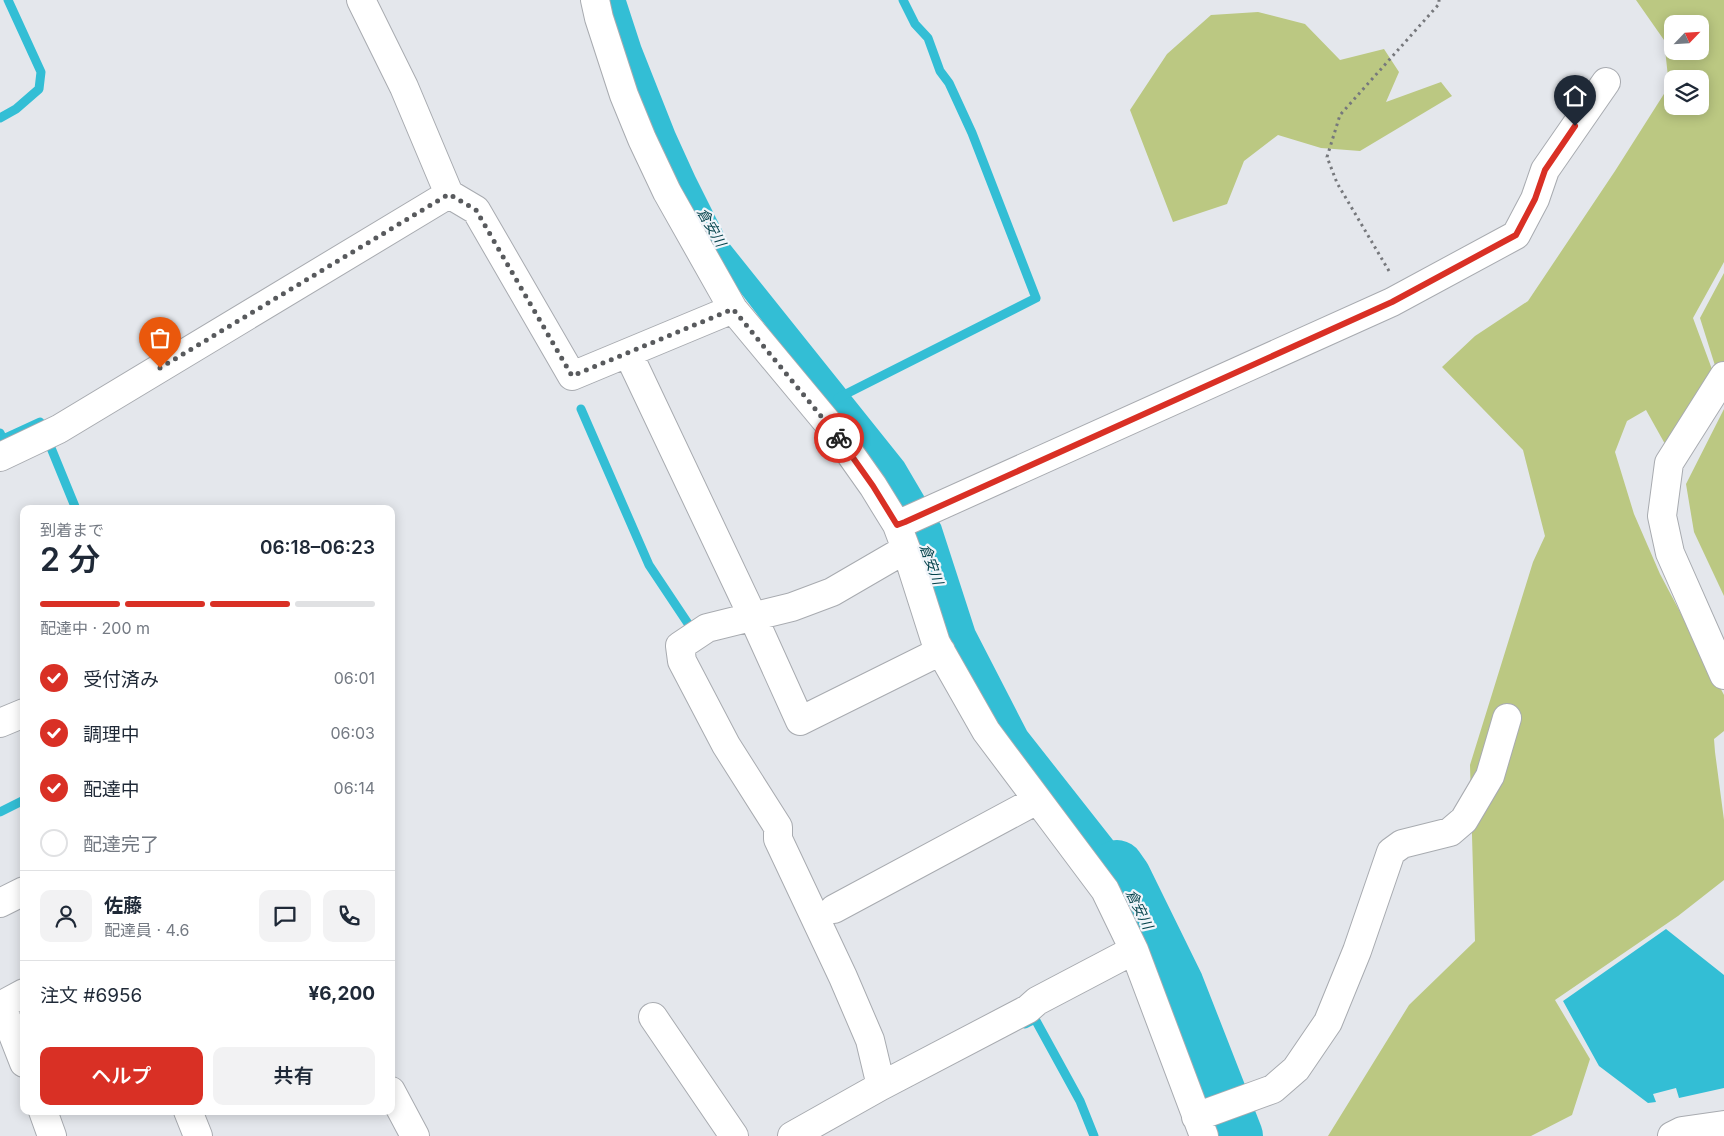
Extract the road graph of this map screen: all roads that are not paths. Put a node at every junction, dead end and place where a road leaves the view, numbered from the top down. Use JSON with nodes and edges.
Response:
{"nodes":[{"id":1,"x":361,"y":0,"type":"edge"},
{"id":2,"x":595,"y":0,"type":"edge"},
{"id":3,"x":1606,"y":82,"type":"dead end"},
{"id":4,"x":449,"y":194,"type":"junction"},
{"id":5,"x":733,"y":309,"type":"junction"},
{"id":6,"x":628,"y":353,"type":"junction"},
{"id":7,"x":1724,"y":376,"type":"edge"},
{"id":8,"x":0,"y":457,"type":"edge"},
{"id":9,"x":903,"y":532,"type":"junction"},
{"id":10,"x":753,"y":617,"type":"junction"},
{"id":11,"x":940,"y":651,"type":"junction"},
{"id":12,"x":1724,"y":675,"type":"edge"},
{"id":13,"x":20,"y":714,"type":"edge"},
{"id":14,"x":1506,"y":718,"type":"dead end"},
{"id":15,"x":0,"y":722,"type":"edge"},
{"id":16,"x":1038,"y":800,"type":"junction"},
{"id":17,"x":20,"y":893,"type":"edge"},
{"id":18,"x":0,"y":903,"type":"edge"},
{"id":19,"x":834,"y":909,"type":"dead end"},
{"id":20,"x":1134,"y":950,"type":"junction"},
{"id":21,"x":20,"y":995,"type":"edge"},
{"id":22,"x":0,"y":1006,"type":"edge"},
{"id":23,"x":653,"y":1017,"type":"dead end"},
{"id":24,"x":20,"y":1053,"type":"edge"},
{"id":25,"x":886,"y":1084,"type":"junction"},
{"id":26,"x":395,"y":1098,"type":"edge"},
{"id":27,"x":44,"y":1115,"type":"edge"},
{"id":28,"x":190,"y":1115,"type":"edge"},
{"id":29,"x":1203,"y":1122,"type":"edge"},
{"id":30,"x":1724,"y":1125,"type":"edge"},
{"id":31,"x":52,"y":1136,"type":"edge"},
{"id":32,"x":198,"y":1136,"type":"edge"},
{"id":33,"x":415,"y":1136,"type":"edge"},
{"id":34,"x":734,"y":1136,"type":"edge"},
{"id":35,"x":792,"y":1136,"type":"edge"},
{"id":36,"x":1672,"y":1136,"type":"edge"}],
"edges":[{"from":1,"to":4,"type":"street"},
{"from":2,"to":5,"type":"street"},
{"from":3,"to":9,"type":"street"},
{"from":4,"to":6,"type":"street"},
{"from":4,"to":8,"type":"street"},
{"from":5,"to":6,"type":"street"},
{"from":5,"to":9,"type":"street"},
{"from":6,"to":10,"type":"street"},
{"from":7,"to":12,"type":"street"},
{"from":9,"to":10,"type":"street"},
{"from":9,"to":11,"type":"street"},
{"from":10,"to":11,"type":"street"},
{"from":10,"to":25,"type":"street"},
{"from":11,"to":16,"type":"street"},
{"from":13,"to":15,"type":"street"},
{"from":14,"to":29,"type":"street"},
{"from":16,"to":19,"type":"street"},
{"from":16,"to":20,"type":"street"},
{"from":17,"to":18,"type":"street"},
{"from":20,"to":25,"type":"street"},
{"from":20,"to":29,"type":"street"},
{"from":21,"to":22,"type":"street"},
{"from":22,"to":24,"type":"street"},
{"from":23,"to":34,"type":"street"},
{"from":25,"to":35,"type":"street"},
{"from":26,"to":33,"type":"street"},
{"from":27,"to":31,"type":"street"},
{"from":28,"to":32,"type":"street"},
{"from":30,"to":36,"type":"street"}]}
